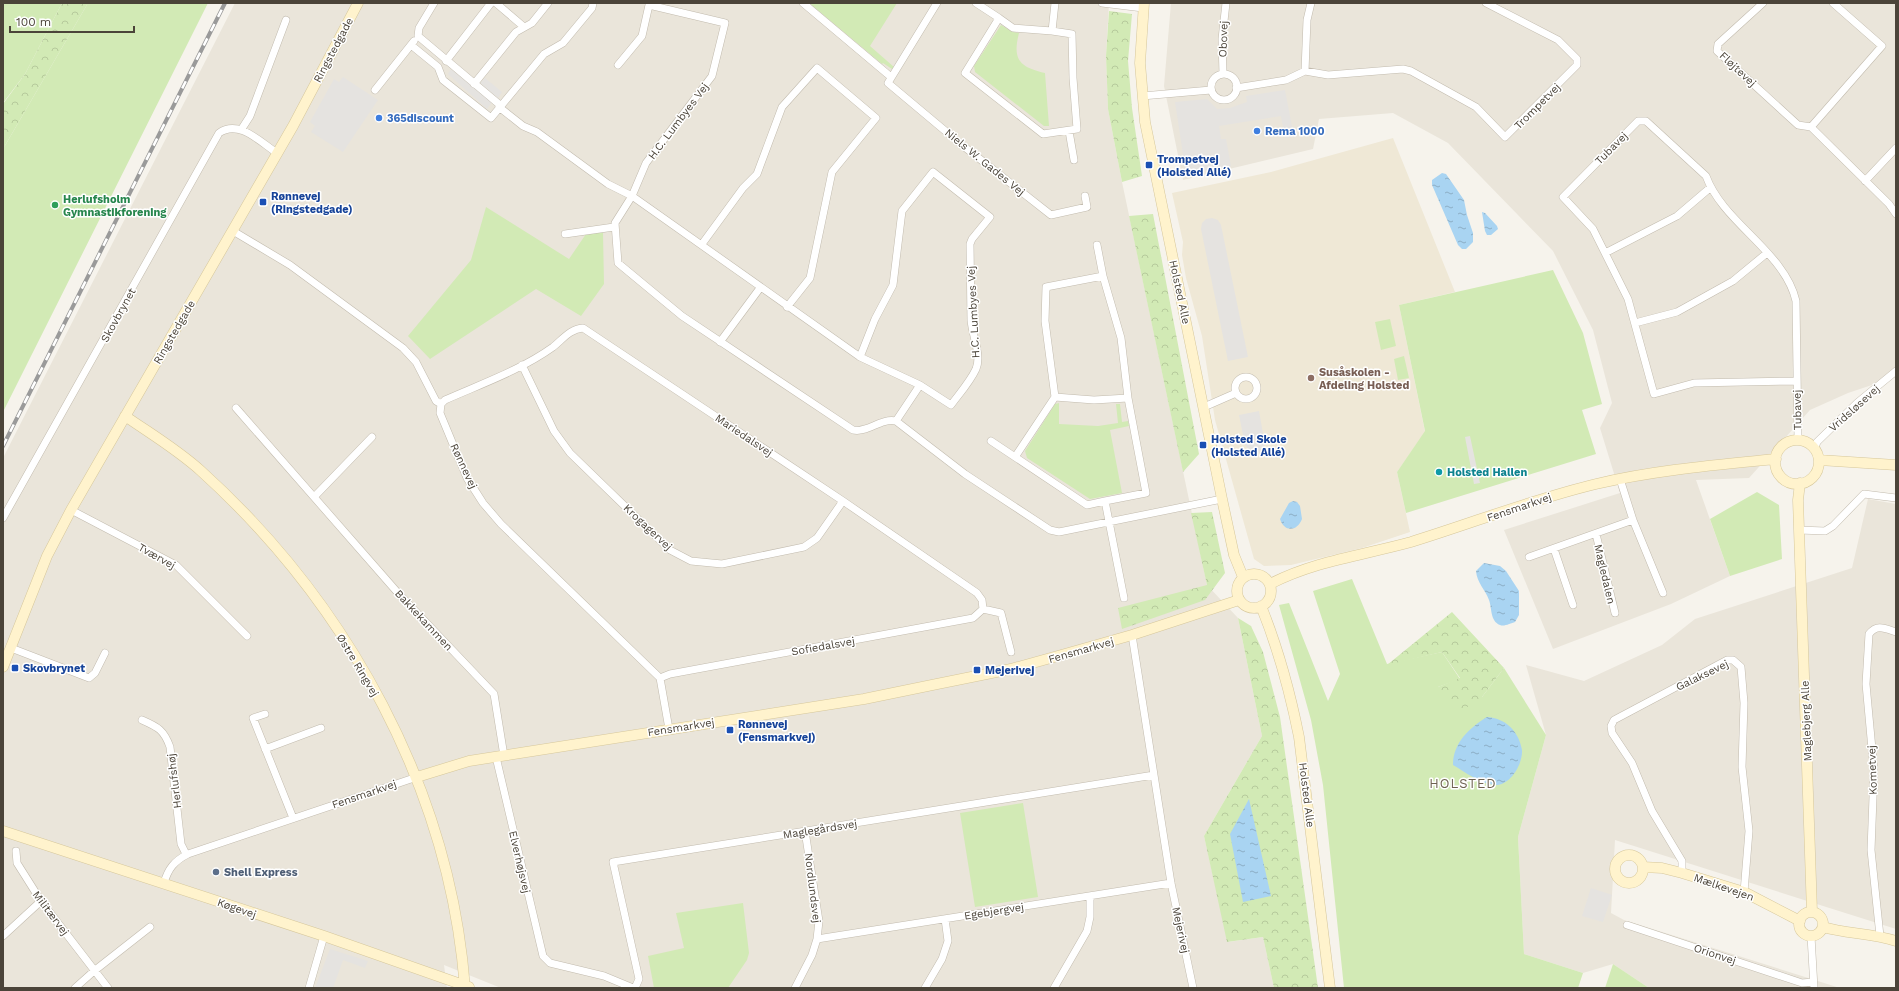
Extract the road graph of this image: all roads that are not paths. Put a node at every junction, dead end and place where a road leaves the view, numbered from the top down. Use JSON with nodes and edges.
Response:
{"nodes":[{"id":1,"x":358,"y":3,"type":"edge"},
{"id":2,"x":434,"y":3,"type":"edge"},
{"id":3,"x":491,"y":3,"type":"edge"},
{"id":4,"x":496,"y":3,"type":"edge"},
{"id":5,"x":548,"y":3,"type":"edge"},
{"id":6,"x":593,"y":3,"type":"edge"},
{"id":7,"x":803,"y":3,"type":"edge"},
{"id":8,"x":937,"y":3,"type":"edge"},
{"id":9,"x":976,"y":3,"type":"edge"},
{"id":10,"x":1055,"y":3,"type":"edge"},
{"id":11,"x":1102,"y":3,"type":"edge"},
{"id":12,"x":1226,"y":3,"type":"edge"},
{"id":13,"x":1311,"y":3,"type":"edge"},
{"id":14,"x":1486,"y":3,"type":"edge"},
{"id":15,"x":1763,"y":3,"type":"edge"},
{"id":16,"x":1833,"y":3,"type":"edge"},
{"id":17,"x":1143,"y":5,"type":"edge"},
{"id":18,"x":999,"y":18,"type":"junction"},
{"id":19,"x":286,"y":20,"type":"dead end"},
{"id":20,"x":524,"y":27,"type":"junction"},
{"id":21,"x":1052,"y":31,"type":"junction"},
{"id":22,"x":418,"y":36,"type":"junction"},
{"id":23,"x":411,"y":45,"type":"junction"},
{"id":24,"x":446,"y":61,"type":"junction"},
{"id":25,"x":618,"y":65,"type":"dead end"},
{"id":26,"x":1305,"y":71,"type":"junction"},
{"id":27,"x":1223,"y":74,"type":"junction"},
{"id":28,"x":891,"y":77,"type":"junction"},
{"id":29,"x":474,"y":84,"type":"junction"},
{"id":30,"x":1236,"y":88,"type":"junction"},
{"id":31,"x":375,"y":90,"type":"dead end"},
{"id":32,"x":1211,"y":90,"type":"junction"},
{"id":33,"x":1142,"y":96,"type":"junction"},
{"id":34,"x":499,"y":106,"type":"junction"},
{"id":35,"x":1811,"y":127,"type":"junction"},
{"id":36,"x":241,"y":130,"type":"junction"},
{"id":37,"x":1069,"y":130,"type":"junction"},
{"id":38,"x":1896,"y":148,"type":"edge"},
{"id":39,"x":277,"y":153,"type":"junction"},
{"id":40,"x":1074,"y":160,"type":"dead end"},
{"id":41,"x":1865,"y":181,"type":"junction"},
{"id":42,"x":1710,"y":187,"type":"junction"},
{"id":43,"x":632,"y":196,"type":"junction"},
{"id":44,"x":1085,"y":196,"type":"dead end"},
{"id":45,"x":1896,"y":214,"type":"edge"},
{"id":46,"x":614,"y":227,"type":"junction"},
{"id":47,"x":233,"y":231,"type":"junction"},
{"id":48,"x":565,"y":234,"type":"dead end"},
{"id":49,"x":702,"y":244,"type":"junction"},
{"id":50,"x":1097,"y":245,"type":"dead end"},
{"id":51,"x":1605,"y":253,"type":"junction"},
{"id":52,"x":1767,"y":253,"type":"junction"},
{"id":53,"x":1104,"y":276,"type":"junction"},
{"id":54,"x":760,"y":288,"type":"junction"},
{"id":55,"x":787,"y":307,"type":"junction"},
{"id":56,"x":1635,"y":323,"type":"junction"},
{"id":57,"x":720,"y":342,"type":"junction"},
{"id":58,"x":860,"y":357,"type":"junction"},
{"id":59,"x":522,"y":365,"type":"junction"},
{"id":60,"x":1896,"y":371,"type":"edge"},
{"id":61,"x":1797,"y":381,"type":"junction"},
{"id":62,"x":920,"y":385,"type":"junction"},
{"id":63,"x":1236,"y":393,"type":"dead end"},
{"id":64,"x":1055,"y":397,"type":"junction"},
{"id":65,"x":1128,"y":398,"type":"junction"},
{"id":66,"x":441,"y":404,"type":"junction"},
{"id":67,"x":1204,"y":407,"type":"junction"},
{"id":68,"x":236,"y":408,"type":"dead end"},
{"id":69,"x":125,"y":416,"type":"junction"},
{"id":70,"x":896,"y":421,"type":"junction"},
{"id":71,"x":372,"y":437,"type":"dead end"},
{"id":72,"x":1798,"y":440,"type":"junction"},
{"id":73,"x":992,"y":441,"type":"dead end"},
{"id":74,"x":1815,"y":448,"type":"junction"},
{"id":75,"x":1015,"y":457,"type":"junction"},
{"id":76,"x":1776,"y":459,"type":"junction"},
{"id":77,"x":1820,"y":460,"type":"junction"},
{"id":78,"x":1896,"y":465,"type":"edge"},
{"id":79,"x":1620,"y":479,"type":"junction"},
{"id":80,"x":1800,"y":483,"type":"junction"},
{"id":81,"x":314,"y":496,"type":"junction"},
{"id":82,"x":1896,"y":498,"type":"edge"},
{"id":83,"x":1222,"y":499,"type":"junction"},
{"id":84,"x":843,"y":501,"type":"junction"},
{"id":85,"x":1105,"y":502,"type":"junction"},
{"id":86,"x":71,"y":510,"type":"junction"},
{"id":87,"x":3,"y":518,"type":"edge"},
{"id":88,"x":1633,"y":520,"type":"junction"},
{"id":89,"x":1108,"y":522,"type":"junction"},
{"id":90,"x":1799,"y":530,"type":"junction"},
{"id":91,"x":1596,"y":534,"type":"junction"},
{"id":92,"x":1554,"y":549,"type":"junction"},
{"id":93,"x":1529,"y":557,"type":"dead end"},
{"id":94,"x":1244,"y":577,"type":"junction"},
{"id":95,"x":1270,"y":584,"type":"junction"},
{"id":96,"x":1663,"y":593,"type":"dead end"},
{"id":97,"x":1124,"y":598,"type":"dead end"},
{"id":98,"x":1239,"y":600,"type":"junction"},
{"id":99,"x":1573,"y":605,"type":"dead end"},
{"id":100,"x":1261,"y":606,"type":"junction"},
{"id":101,"x":983,"y":609,"type":"junction"},
{"id":102,"x":1615,"y":613,"type":"dead end"},
{"id":103,"x":1896,"y":632,"type":"edge"},
{"id":104,"x":1132,"y":635,"type":"junction"},
{"id":105,"x":247,"y":636,"type":"dead end"},
{"id":106,"x":11,"y":648,"type":"junction"},
{"id":107,"x":1011,"y":652,"type":"dead end"},
{"id":108,"x":105,"y":653,"type":"dead end"},
{"id":109,"x":4,"y":661,"type":"edge"},
{"id":110,"x":660,"y":678,"type":"junction"},
{"id":111,"x":265,"y":714,"type":"dead end"},
{"id":112,"x":142,"y":720,"type":"dead end"},
{"id":113,"x":321,"y":728,"type":"dead end"},
{"id":114,"x":669,"y":729,"type":"junction"},
{"id":115,"x":265,"y":749,"type":"junction"},
{"id":116,"x":500,"y":756,"type":"junction"},
{"id":117,"x":1154,"y":775,"type":"junction"},
{"id":118,"x":417,"y":777,"type":"junction"},
{"id":119,"x":293,"y":818,"type":"junction"},
{"id":120,"x":3,"y":830,"type":"edge"},
{"id":121,"x":805,"y":831,"type":"junction"},
{"id":122,"x":16,"y":851,"type":"dead end"},
{"id":123,"x":186,"y":854,"type":"junction"},
{"id":124,"x":1643,"y":867,"type":"dead end"},
{"id":125,"x":1682,"y":873,"type":"junction"},
{"id":126,"x":164,"y":883,"type":"junction"},
{"id":127,"x":1171,"y":883,"type":"junction"},
{"id":128,"x":1744,"y":892,"type":"junction"},
{"id":129,"x":1090,"y":896,"type":"junction"},
{"id":130,"x":41,"y":901,"type":"junction"},
{"id":131,"x":1812,"y":912,"type":"junction"},
{"id":132,"x":945,"y":919,"type":"junction"},
{"id":133,"x":1800,"y":921,"type":"junction"},
{"id":134,"x":1627,"y":925,"type":"dead end"},
{"id":135,"x":150,"y":927,"type":"dead end"},
{"id":136,"x":1823,"y":927,"type":"junction"},
{"id":137,"x":3,"y":936,"type":"edge"},
{"id":138,"x":324,"y":936,"type":"junction"},
{"id":139,"x":1811,"y":936,"type":"junction"},
{"id":140,"x":1880,"y":936,"type":"junction"},
{"id":141,"x":817,"y":939,"type":"junction"},
{"id":142,"x":1896,"y":941,"type":"edge"},
{"id":143,"x":94,"y":970,"type":"junction"},
{"id":144,"x":1803,"y":985,"type":"edge"},
{"id":145,"x":1814,"y":985,"type":"edge"},
{"id":146,"x":467,"y":987,"type":"edge"},
{"id":147,"x":75,"y":988,"type":"edge"},
{"id":148,"x":108,"y":988,"type":"edge"},
{"id":149,"x":309,"y":988,"type":"edge"},
{"id":150,"x":634,"y":988,"type":"edge"},
{"id":151,"x":795,"y":988,"type":"edge"},
{"id":152,"x":925,"y":988,"type":"edge"},
{"id":153,"x":1054,"y":988,"type":"edge"},
{"id":154,"x":1193,"y":988,"type":"edge"},
{"id":155,"x":1330,"y":988,"type":"edge"}],
"edges":[{"from":1,"to":39,"type":"street","name":"Ringstedgade"},
{"from":2,"to":22,"type":"street"},
{"from":3,"to":24,"type":"street"},
{"from":4,"to":20,"type":"street"},
{"from":5,"to":20,"type":"street"},
{"from":6,"to":34,"type":"street"},
{"from":7,"to":28,"type":"street","name":"Niels W. Gades Vej"},
{"from":8,"to":28,"type":"street"},
{"from":9,"to":18,"type":"street"},
{"from":10,"to":21,"type":"street"},
{"from":11,"to":17,"type":"street"},
{"from":12,"to":27,"type":"street","name":"Obovej"},
{"from":13,"to":26,"type":"street"},
{"from":14,"to":26,"type":"street","name":"Trompetvej"},
{"from":15,"to":35,"type":"street","name":"Fløjtevej"},
{"from":16,"to":35,"type":"street"},
{"from":17,"to":33,"type":"street","name":"Holsted Alle"},
{"from":18,"to":21,"type":"street"},
{"from":18,"to":37,"type":"street"},
{"from":19,"to":36,"type":"street"},
{"from":20,"to":29,"type":"street"},
{"from":21,"to":37,"type":"street"},
{"from":22,"to":23,"type":"street"},
{"from":22,"to":24,"type":"street","name":"H.C. Lumbyes Vej"},
{"from":23,"to":31,"type":"street"},
{"from":23,"to":34,"type":"street"},
{"from":24,"to":29,"type":"street","name":"H.C. Lumbyes Vej"},
{"from":25,"to":43,"type":"street","name":"H.C. Lumbyes Vej"},
{"from":26,"to":30,"type":"street"},
{"from":27,"to":30,"type":"street"},
{"from":27,"to":32,"type":"street"},
{"from":28,"to":44,"type":"street","name":"Niels W. Gades Vej"},
{"from":29,"to":34,"type":"street","name":"H.C. Lumbyes Vej"},
{"from":30,"to":32,"type":"street"},
{"from":32,"to":33,"type":"street"},
{"from":33,"to":67,"type":"street","name":"Holsted Alle"},
{"from":34,"to":43,"type":"street","name":"H.C. Lumbyes Vej"},
{"from":35,"to":41,"type":"street","name":"Fløjtevej"},
{"from":36,"to":39,"type":"street"},
{"from":36,"to":87,"type":"street","name":"Skovbrynet"},
{"from":37,"to":40,"type":"street"},
{"from":38,"to":41,"type":"street"},
{"from":39,"to":47,"type":"street","name":"Ringstedgade"},
{"from":41,"to":45,"type":"street","name":"Fløjtevej"},
{"from":42,"to":51,"type":"street"},
{"from":42,"to":51,"type":"street","name":"Tubavej"},
{"from":42,"to":52,"type":"street","name":"Tubavej"},
{"from":43,"to":46,"type":"street","name":"H.C. Lumbyes Vej"},
{"from":43,"to":49,"type":"street","name":"H.C. Lumbyes Vej"},
{"from":46,"to":48,"type":"street"},
{"from":46,"to":57,"type":"street"},
{"from":47,"to":66,"type":"street","name":"Rønnevej"},
{"from":47,"to":69,"type":"street","name":"Ringstedgade"},
{"from":49,"to":54,"type":"street","name":"H.C. Lumbyes Vej"},
{"from":49,"to":55,"type":"street"},
{"from":50,"to":53,"type":"street"},
{"from":51,"to":56,"type":"street","name":"Tubavej"},
{"from":52,"to":56,"type":"street"},
{"from":52,"to":61,"type":"street","name":"Tubavej"},
{"from":53,"to":64,"type":"street"},
{"from":53,"to":65,"type":"street"},
{"from":54,"to":55,"type":"street","name":"H.C. Lumbyes Vej"},
{"from":54,"to":57,"type":"street"},
{"from":55,"to":58,"type":"street","name":"H.C. Lumbyes Vej"},
{"from":56,"to":61,"type":"street","name":"Tubavej"},
{"from":57,"to":70,"type":"street"},
{"from":58,"to":62,"type":"street","name":"H.C. Lumbyes Vej"},
{"from":58,"to":62,"type":"street","name":"H.C. Lumbyes Vej"},
{"from":59,"to":66,"type":"street","name":"Mariedalsvej"},
{"from":59,"to":84,"type":"street","name":"Mariedalsvej"},
{"from":59,"to":84,"type":"street","name":"Krogagervej"},
{"from":60,"to":74,"type":"street","name":"Vridsløsevej"},
{"from":61,"to":72,"type":"street","name":"Tubavej"},
{"from":62,"to":70,"type":"street"},
{"from":63,"to":67,"type":"street"},
{"from":64,"to":65,"type":"street"},
{"from":64,"to":75,"type":"street"},
{"from":65,"to":85,"type":"street"},
{"from":66,"to":110,"type":"street","name":"Rønnevej"},
{"from":67,"to":83,"type":"street","name":"Holsted Alle"},
{"from":68,"to":81,"type":"street","name":"Bakkekammen"},
{"from":69,"to":86,"type":"street","name":"Ringstedgade"},
{"from":69,"to":118,"type":"street","name":"Østre Ringvej"},
{"from":70,"to":89,"type":"street"},
{"from":71,"to":81,"type":"street"},
{"from":72,"to":74,"type":"street"},
{"from":72,"to":76,"type":"street"},
{"from":73,"to":75,"type":"street"},
{"from":74,"to":77,"type":"street"},
{"from":75,"to":85,"type":"street"},
{"from":76,"to":79,"type":"street","name":"Fensmarkvej"},
{"from":76,"to":80,"type":"street"},
{"from":77,"to":78,"type":"street"},
{"from":77,"to":80,"type":"street"},
{"from":79,"to":88,"type":"street"},
{"from":79,"to":95,"type":"street","name":"Fensmarkvej"},
{"from":80,"to":90,"type":"street","name":"Maglebjerg Alle"},
{"from":81,"to":116,"type":"street","name":"Bakkekammen"},
{"from":82,"to":90,"type":"street"},
{"from":83,"to":89,"type":"street"},
{"from":83,"to":94,"type":"street","name":"Holsted Alle"},
{"from":84,"to":101,"type":"street","name":"Mariedalsvej"},
{"from":85,"to":89,"type":"street"},
{"from":86,"to":105,"type":"street","name":"Tværvej"},
{"from":86,"to":106,"type":"street","name":"Ringstedgade"},
{"from":88,"to":91,"type":"street","name":"Magledalen"},
{"from":88,"to":96,"type":"street"},
{"from":89,"to":97,"type":"street"},
{"from":90,"to":131,"type":"street","name":"Maglebjerg Alle"},
{"from":91,"to":92,"type":"street","name":"Magledalen"},
{"from":91,"to":102,"type":"street","name":"Magledalen"},
{"from":92,"to":93,"type":"street","name":"Magledalen"},
{"from":92,"to":99,"type":"street"},
{"from":94,"to":95,"type":"street"},
{"from":94,"to":98,"type":"street"},
{"from":95,"to":100,"type":"street"},
{"from":98,"to":100,"type":"street"},
{"from":98,"to":104,"type":"street","name":"Fensmarkvej"},
{"from":100,"to":155,"type":"street","name":"Holsted Alle"},
{"from":101,"to":107,"type":"street"},
{"from":101,"to":110,"type":"street","name":"Sofiedalsvej"},
{"from":103,"to":140,"type":"street","name":"Kometvej"},
{"from":104,"to":114,"type":"street","name":"Fensmarkvej"},
{"from":104,"to":117,"type":"street","name":"Mejerivej"},
{"from":106,"to":108,"type":"street"},
{"from":106,"to":109,"type":"street","name":"Ringstedgade"},
{"from":110,"to":114,"type":"street"},
{"from":111,"to":115,"type":"street"},
{"from":112,"to":123,"type":"street","name":"Herlufshøj"},
{"from":113,"to":115,"type":"street"},
{"from":114,"to":116,"type":"street","name":"Fensmarkvej"},
{"from":115,"to":119,"type":"street"},
{"from":116,"to":118,"type":"street","name":"Fensmarkvej"},
{"from":116,"to":150,"type":"street","name":"Elverhøjsvej"},
{"from":117,"to":121,"type":"street","name":"Maglegårdsvej"},
{"from":117,"to":127,"type":"street","name":"Mejerivej"},
{"from":118,"to":119,"type":"street","name":"Fensmarkvej"},
{"from":118,"to":146,"type":"street","name":"Østre Ringvej"},
{"from":119,"to":123,"type":"street","name":"Fensmarkvej"},
{"from":120,"to":126,"type":"street","name":"Køgevej"},
{"from":121,"to":141,"type":"street","name":"Nordlundsvej"},
{"from":121,"to":150,"type":"street","name":"Maglegårdsvej"},
{"from":122,"to":130,"type":"street","name":"Militærvej"},
{"from":123,"to":126,"type":"street","name":"Fensmarkvej"},
{"from":124,"to":125,"type":"street","name":"Mælkevejen"},
{"from":125,"to":128,"type":"street","name":"Mælkevejen"},
{"from":125,"to":128,"type":"street","name":"Galaksevej"},
{"from":126,"to":138,"type":"street","name":"Køgevej"},
{"from":127,"to":129,"type":"street","name":"Egebjergvej"},
{"from":127,"to":154,"type":"street","name":"Mejerivej"},
{"from":128,"to":133,"type":"street","name":"Mælkevejen"},
{"from":129,"to":132,"type":"street","name":"Egebjergvej"},
{"from":129,"to":153,"type":"street"},
{"from":130,"to":137,"type":"street"},
{"from":130,"to":143,"type":"street","name":"Militærvej"},
{"from":131,"to":133,"type":"street"},
{"from":131,"to":136,"type":"street"},
{"from":132,"to":141,"type":"street","name":"Egebjergvej"},
{"from":132,"to":152,"type":"street"},
{"from":133,"to":139,"type":"street"},
{"from":134,"to":144,"type":"street","name":"Orionvej"},
{"from":135,"to":143,"type":"street"},
{"from":136,"to":139,"type":"street"},
{"from":136,"to":140,"type":"street"},
{"from":138,"to":146,"type":"street","name":"Køgevej"},
{"from":138,"to":149,"type":"street"},
{"from":139,"to":145,"type":"street","name":"Orionvej"},
{"from":140,"to":142,"type":"street"},
{"from":141,"to":151,"type":"street","name":"Nordlundsvej"},
{"from":143,"to":147,"type":"street"},
{"from":143,"to":148,"type":"street","name":"Militærvej"},
{"from":144,"to":145,"type":"street","name":"Orionvej"}]}
